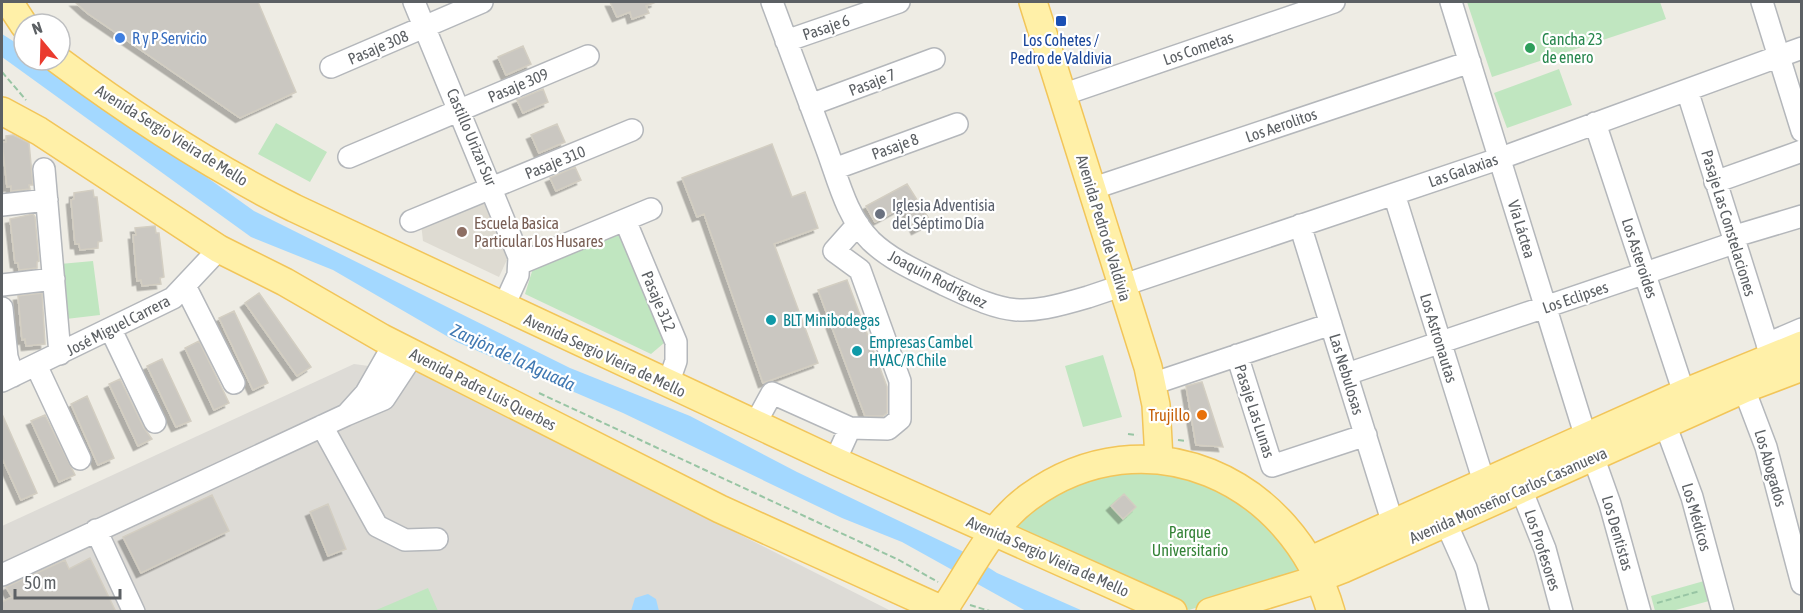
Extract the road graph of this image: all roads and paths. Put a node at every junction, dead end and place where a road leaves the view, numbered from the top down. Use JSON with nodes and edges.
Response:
{"nodes":[{"id":1,"x":414,"y":2,"type":"edge"},
{"id":2,"x":482,"y":2,"type":"edge"},
{"id":3,"x":772,"y":2,"type":"edge"},
{"id":4,"x":899,"y":2,"type":"edge"},
{"id":5,"x":1033,"y":2,"type":"edge"},
{"id":6,"x":1334,"y":2,"type":"edge"},
{"id":7,"x":1451,"y":2,"type":"edge"},
{"id":8,"x":1762,"y":2,"type":"edge"},
{"id":9,"x":425,"y":27,"type":"junction"},
{"id":10,"x":786,"y":41,"type":"junction"},
{"id":11,"x":1802,"y":48,"type":"edge"},
{"id":12,"x":588,"y":56,"type":"dead end"},
{"id":13,"x":1779,"y":56,"type":"junction"},
{"id":14,"x":934,"y":59,"type":"dead end"},
{"id":15,"x":1470,"y":62,"type":"junction"},
{"id":16,"x":331,"y":67,"type":"dead end"},
{"id":17,"x":72,"y":70,"type":"edge"},
{"id":18,"x":2,"y":89,"type":"edge"},
{"id":19,"x":1687,"y":90,"type":"junction"},
{"id":20,"x":1062,"y":95,"type":"junction"},
{"id":21,"x":810,"y":105,"type":"junction"},
{"id":22,"x":460,"y":110,"type":"junction"},
{"id":23,"x":2,"y":111,"type":"edge"},
{"id":24,"x":1595,"y":123,"type":"junction"},
{"id":25,"x":957,"y":124,"type":"dead end"},
{"id":26,"x":632,"y":130,"type":"dead end"},
{"id":27,"x":39,"y":131,"type":"junction"},
{"id":28,"x":1802,"y":131,"type":"edge"},
{"id":29,"x":1802,"y":152,"type":"edge"},
{"id":30,"x":349,"y":157,"type":"dead end"},
{"id":31,"x":1501,"y":158,"type":"junction"},
{"id":32,"x":44,"y":169,"type":"dead end"},
{"id":33,"x":834,"y":169,"type":"junction"},
{"id":34,"x":1716,"y":182,"type":"junction"},
{"id":35,"x":493,"y":187,"type":"junction"},
{"id":36,"x":1091,"y":189,"type":"junction"},
{"id":37,"x":1394,"y":194,"type":"junction"},
{"id":38,"x":47,"y":200,"type":"junction"},
{"id":39,"x":2,"y":205,"type":"edge"},
{"id":40,"x":651,"y":209,"type":"dead end"},
{"id":41,"x":1802,"y":216,"type":"edge"},
{"id":42,"x":625,"y":220,"type":"junction"},
{"id":43,"x":411,"y":221,"type":"dead end"},
{"id":44,"x":858,"y":224,"type":"junction"},
{"id":45,"x":1300,"y":225,"type":"junction"},
{"id":46,"x":1734,"y":240,"type":"junction"},
{"id":47,"x":219,"y":249,"type":"junction"},
{"id":48,"x":521,"y":263,"type":"junction"},
{"id":49,"x":1645,"y":273,"type":"junction"},
{"id":50,"x":54,"y":279,"type":"junction"},
{"id":51,"x":2,"y":285,"type":"edge"},
{"id":52,"x":1122,"y":285,"type":"junction"},
{"id":53,"x":186,"y":288,"type":"junction"},
{"id":54,"x":1546,"y":307,"type":"junction"},
{"id":55,"x":2,"y":308,"type":"edge"},
{"id":56,"x":503,"y":308,"type":"junction"},
{"id":57,"x":1331,"y":324,"type":"junction"},
{"id":58,"x":1802,"y":329,"type":"edge"},
{"id":59,"x":111,"y":330,"type":"junction"},
{"id":60,"x":1440,"y":342,"type":"junction"},
{"id":61,"x":1802,"y":345,"type":"edge"},
{"id":62,"x":404,"y":349,"type":"junction"},
{"id":63,"x":1769,"y":350,"type":"junction"},
{"id":64,"x":60,"y":354,"type":"junction"},
{"id":65,"x":1237,"y":356,"type":"junction"},
{"id":66,"x":36,"y":365,"type":"junction"},
{"id":67,"x":1802,"y":367,"type":"edge"},
{"id":68,"x":1347,"y":374,"type":"junction"},
{"id":69,"x":7,"y":379,"type":"edge"},
{"id":70,"x":234,"y":383,"type":"dead end"},
{"id":71,"x":668,"y":384,"type":"junction"},
{"id":72,"x":1152,"y":384,"type":"junction"},
{"id":73,"x":1744,"y":389,"type":"junction"},
{"id":74,"x":536,"y":392,"type":"dead end"},
{"id":75,"x":1684,"y":393,"type":"junction"},
{"id":76,"x":155,"y":422,"type":"dead end"},
{"id":77,"x":755,"y":424,"type":"junction"},
{"id":78,"x":1665,"y":424,"type":"junction"},
{"id":79,"x":322,"y":426,"type":"junction"},
{"id":80,"x":850,"y":428,"type":"junction"},
{"id":81,"x":1366,"y":435,"type":"junction"},
{"id":82,"x":1589,"y":447,"type":"junction"},
{"id":83,"x":80,"y":459,"type":"dead end"},
{"id":84,"x":1159,"y":459,"type":"junction"},
{"id":85,"x":835,"y":461,"type":"junction"},
{"id":86,"x":1484,"y":482,"type":"junction"},
{"id":87,"x":1521,"y":489,"type":"junction"},
{"id":88,"x":1393,"y":524,"type":"junction"},
{"id":89,"x":1446,"y":524,"type":"junction"},
{"id":90,"x":96,"y":530,"type":"junction"},
{"id":91,"x":436,"y":539,"type":"dead end"},
{"id":92,"x":988,"y":540,"type":"junction"},
{"id":93,"x":1315,"y":569,"type":"junction"},
{"id":94,"x":2,"y":575,"type":"edge"},
{"id":95,"x":1802,"y":584,"type":"edge"},
{"id":96,"x":1716,"y":587,"type":"junction"},
{"id":97,"x":947,"y":605,"type":"edge"},
{"id":98,"x":1640,"y":610,"type":"edge"},
{"id":99,"x":134,"y":612,"type":"edge"},
{"id":100,"x":993,"y":612,"type":"edge"},
{"id":101,"x":1173,"y":612,"type":"edge"},
{"id":102,"x":1210,"y":612,"type":"edge"},
{"id":103,"x":1331,"y":612,"type":"edge"},
{"id":104,"x":1478,"y":612,"type":"edge"},
{"id":105,"x":1562,"y":612,"type":"edge"},
{"id":106,"x":1723,"y":612,"type":"edge"}],
"edges":[{"from":1,"to":9,"type":"street","name":"Castillo Urizar Sur"},
{"from":2,"to":9,"type":"street","name":"Pasaje 308"},
{"from":3,"to":10,"type":"street","name":"Joaquín Rodríguez"},
{"from":4,"to":10,"type":"street","name":"Pasaje 6"},
{"from":5,"to":20,"type":"main road","name":"Avenida Pedro de Valdivia"},
{"from":6,"to":20,"type":"street","name":"Los Cometas"},
{"from":7,"to":15,"type":"street","name":"Vía Láctea"},
{"from":8,"to":13,"type":"street"},
{"from":9,"to":16,"type":"street","name":"Pasaje 308"},
{"from":9,"to":22,"type":"street","name":"Castillo Urizar Sur"},
{"from":10,"to":21,"type":"street","name":"Joaquín Rodríguez"},
{"from":11,"to":13,"type":"street","name":"Las Galaxias"},
{"from":12,"to":22,"type":"street","name":"Pasaje 309"},
{"from":13,"to":19,"type":"street","name":"Las Galaxias"},
{"from":13,"to":28,"type":"street"},
{"from":14,"to":21,"type":"street","name":"Pasaje 7"},
{"from":15,"to":31,"type":"street","name":"Vía Láctea"},
{"from":15,"to":36,"type":"street","name":"Los Aerolitos"},
{"from":17,"to":56,"type":"main road","name":"Avenida Sergio Vieira de Mello"},
{"from":18,"to":27,"type":"main road"},
{"from":19,"to":24,"type":"street","name":"Las Galaxias"},
{"from":19,"to":34,"type":"street","name":"Pasaje Las Constelaciones"},
{"from":20,"to":36,"type":"main road","name":"Avenida Pedro de Valdivia"},
{"from":21,"to":33,"type":"street","name":"Joaquín Rodríguez"},
{"from":22,"to":30,"type":"street","name":"Pasaje 309"},
{"from":22,"to":35,"type":"street","name":"Castillo Urizar Sur"},
{"from":23,"to":27,"type":"main road"},
{"from":24,"to":31,"type":"street","name":"Las Galaxias"},
{"from":24,"to":49,"type":"street","name":"Los Asteroides"},
{"from":25,"to":33,"type":"street","name":"Pasaje 8"},
{"from":26,"to":35,"type":"street","name":"Pasaje 310"},
{"from":27,"to":47,"type":"main road","name":"Avenida Padre Luis Querbes"},
{"from":29,"to":34,"type":"street"},
{"from":31,"to":37,"type":"street","name":"Las Galaxias"},
{"from":31,"to":54,"type":"street","name":"Vía Láctea"},
{"from":32,"to":38,"type":"street"},
{"from":33,"to":44,"type":"street","name":"Joaquín Rodríguez"},
{"from":34,"to":46,"type":"street","name":"Pasaje Las Constelaciones"},
{"from":35,"to":43,"type":"street","name":"Pasaje 310"},
{"from":35,"to":48,"type":"street","name":"Castillo Urizar Sur"},
{"from":36,"to":52,"type":"main road","name":"Avenida Pedro de Valdivia"},
{"from":37,"to":45,"type":"street","name":"Las Galaxias"},
{"from":37,"to":60,"type":"street","name":"Los Astronautas"},
{"from":38,"to":39,"type":"street"},
{"from":38,"to":50,"type":"street"},
{"from":40,"to":42,"type":"street"},
{"from":41,"to":46,"type":"street","name":"Los Eclipses"},
{"from":42,"to":48,"type":"street"},
{"from":42,"to":71,"type":"street","name":"Pasaje 312"},
{"from":44,"to":52,"type":"street","name":"Joaquín Rodríguez"},
{"from":44,"to":80,"type":"street"},
{"from":45,"to":52,"type":"street","name":"Las Galaxias"},
{"from":45,"to":57,"type":"street","name":"Las Nebulosas"},
{"from":46,"to":49,"type":"street","name":"Los Eclipses"},
{"from":46,"to":63,"type":"street","name":"Pasaje Las Constelaciones"},
{"from":47,"to":53,"type":"street","name":"José Miguel Carrera"},
{"from":47,"to":62,"type":"main road","name":"Avenida Padre Luis Querbes"},
{"from":48,"to":56,"type":"street"},
{"from":49,"to":54,"type":"street","name":"Los Eclipses"},
{"from":49,"to":75,"type":"street","name":"Los Asteroides"},
{"from":50,"to":51,"type":"street"},
{"from":50,"to":64,"type":"street"},
{"from":52,"to":72,"type":"main road","name":"Avenida Pedro de Valdivia"},
{"from":53,"to":59,"type":"street","name":"José Miguel Carrera"},
{"from":53,"to":70,"type":"street"},
{"from":54,"to":60,"type":"street","name":"Los Eclipses"},
{"from":54,"to":82,"type":"street","name":"Vía Láctea"},
{"from":55,"to":69,"type":"street"},
{"from":56,"to":71,"type":"main road","name":"Avenida Sergio Vieira de Mello"},
{"from":57,"to":65,"type":"street"},
{"from":57,"to":68,"type":"street","name":"Las Nebulosas"},
{"from":58,"to":63,"type":"street"},
{"from":59,"to":64,"type":"street","name":"José Miguel Carrera"},
{"from":59,"to":76,"type":"street"},
{"from":60,"to":68,"type":"street","name":"Los Eclipses"},
{"from":60,"to":86,"type":"street","name":"Los Astronautas"},
{"from":61,"to":63,"type":"main road","name":"Avenida Monseñor Carlos Casanueva"},
{"from":62,"to":79,"type":"street"},
{"from":62,"to":97,"type":"main road","name":"Avenida Padre Luis Querbes"},
{"from":63,"to":75,"type":"main road","name":"Avenida Monseñor Carlos Casanueva"},
{"from":64,"to":66,"type":"street","name":"José Miguel Carrera"},
{"from":65,"to":72,"type":"street"},
{"from":65,"to":81,"type":"street","name":"Pasaje Las Lunas"},
{"from":66,"to":69,"type":"street","name":"José Miguel Carrera"},
{"from":66,"to":83,"type":"street"},
{"from":67,"to":73,"type":"main road","name":"Avenida Monseñor Carlos Casanueva"},
{"from":68,"to":81,"type":"street","name":"Las Nebulosas"},
{"from":71,"to":77,"type":"main road","name":"Avenida Sergio Vieira de Mello"},
{"from":72,"to":84,"type":"main road","name":"Avenida Pedro de Valdivia"},
{"from":73,"to":78,"type":"main road","name":"Avenida Monseñor Carlos Casanueva"},
{"from":73,"to":95,"type":"street","name":"Los Abogados"},
{"from":74,"to":97,"type":"path"},
{"from":75,"to":82,"type":"main road","name":"Avenida Monseñor Carlos Casanueva"},
{"from":77,"to":80,"type":"street"},
{"from":77,"to":85,"type":"main road","name":"Avenida Sergio Vieira de Mello"},
{"from":78,"to":82,"type":"main road","name":"Avenida Monseñor Carlos Casanueva"},
{"from":78,"to":96,"type":"street","name":"Los Médicos"},
{"from":79,"to":90,"type":"street"},
{"from":79,"to":91,"type":"street"},
{"from":80,"to":85,"type":"street"},
{"from":81,"to":88,"type":"street","name":"Las Nebulosas"},
{"from":82,"to":86,"type":"main road","name":"Avenida Monseñor Carlos Casanueva"},
{"from":82,"to":87,"type":"main road","name":"Avenida Monseñor Carlos Casanueva"},
{"from":82,"to":98,"type":"street","name":"Los Dentistas"},
{"from":84,"to":92,"type":"main road"},
{"from":84,"to":93,"type":"main road"},
{"from":85,"to":92,"type":"main road","name":"Avenida Sergio Vieira de Mello"},
{"from":86,"to":88,"type":"main road","name":"Avenida Monseñor Carlos Casanueva"},
{"from":87,"to":89,"type":"main road","name":"Avenida Monseñor Carlos Casanueva"},
{"from":87,"to":105,"type":"street","name":"Los Profesores"},
{"from":88,"to":93,"type":"main road","name":"Avenida Monseñor Carlos Casanueva"},
{"from":89,"to":93,"type":"main road","name":"Avenida Monseñor Carlos Casanueva"},
{"from":89,"to":104,"type":"street"},
{"from":90,"to":94,"type":"street"},
{"from":90,"to":99,"type":"street"},
{"from":92,"to":97,"type":"main road"},
{"from":92,"to":101,"type":"main road","name":"Avenida Sergio Vieira de Mello"},
{"from":93,"to":102,"type":"main road","name":"Avenida Monseñor Carlos Casanueva"},
{"from":93,"to":103,"type":"main road"},
{"from":96,"to":98,"type":"path"},
{"from":96,"to":106,"type":"street","name":"Los Médicos"},
{"from":97,"to":100,"type":"path"}]}
